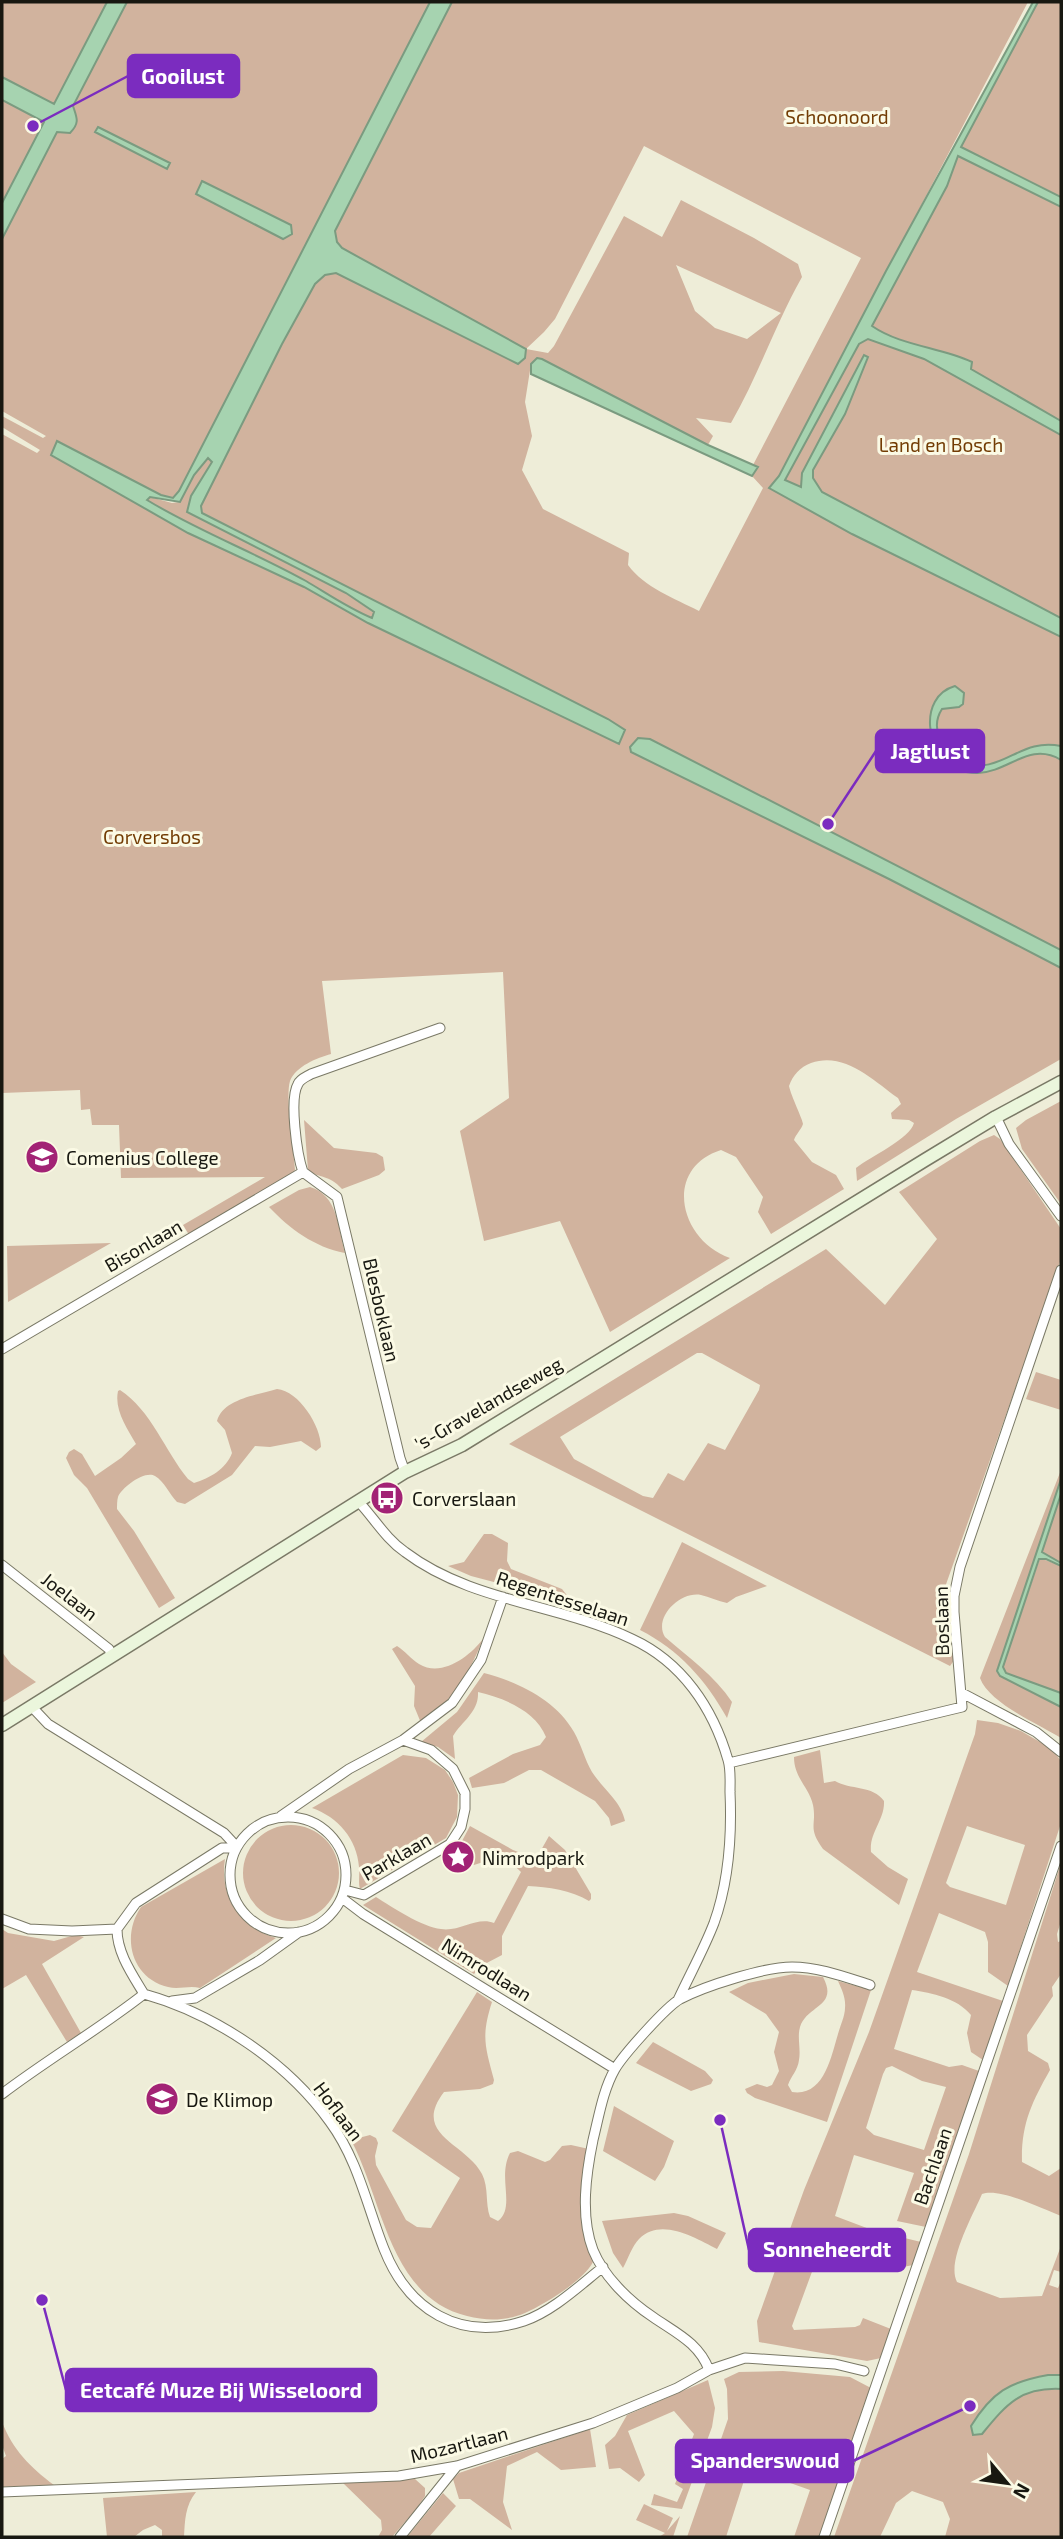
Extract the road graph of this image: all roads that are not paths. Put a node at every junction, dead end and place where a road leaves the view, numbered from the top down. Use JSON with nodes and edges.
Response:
{"nodes":[{"id":1,"x":440,"y":1028,"type":"dead end"},
{"id":2,"x":1061,"y":1082,"type":"edge"},
{"id":3,"x":996,"y":1117,"type":"junction"},
{"id":4,"x":303,"y":1172,"type":"junction"},
{"id":5,"x":1061,"y":1216,"type":"edge"},
{"id":6,"x":1061,"y":1270,"type":"edge"},
{"id":7,"x":1058,"y":1286,"type":"edge"},
{"id":8,"x":2,"y":1349,"type":"edge"},
{"id":9,"x":405,"y":1472,"type":"junction"},
{"id":10,"x":358,"y":1501,"type":"junction"},
{"id":11,"x":2,"y":1565,"type":"edge"},
{"id":12,"x":503,"y":1597,"type":"junction"},
{"id":13,"x":112,"y":1657,"type":"junction"},
{"id":14,"x":962,"y":1693,"type":"junction"},
{"id":15,"x":32,"y":1707,"type":"junction"},
{"id":16,"x":2,"y":1725,"type":"edge"},
{"id":17,"x":403,"y":1740,"type":"junction"},
{"id":18,"x":1061,"y":1752,"type":"edge"},
{"id":19,"x":729,"y":1763,"type":"junction"},
{"id":20,"x":281,"y":1816,"type":"junction"},
{"id":21,"x":1061,"y":1846,"type":"edge"},
{"id":22,"x":237,"y":1847,"type":"junction"},
{"id":23,"x":343,"y":1894,"type":"junction"},
{"id":24,"x":2,"y":1919,"type":"edge"},
{"id":25,"x":117,"y":1929,"type":"junction"},
{"id":26,"x":299,"y":1932,"type":"junction"},
{"id":27,"x":870,"y":1985,"type":"dead end"},
{"id":28,"x":144,"y":1994,"type":"junction"},
{"id":29,"x":678,"y":2000,"type":"junction"},
{"id":30,"x":170,"y":2002,"type":"junction"},
{"id":31,"x":615,"y":2068,"type":"junction"},
{"id":32,"x":2,"y":2094,"type":"edge"},
{"id":33,"x":603,"y":2267,"type":"junction"},
{"id":34,"x":709,"y":2370,"type":"junction"},
{"id":35,"x":864,"y":2371,"type":"dead end"},
{"id":36,"x":457,"y":2466,"type":"junction"},
{"id":37,"x":2,"y":2492,"type":"edge"},
{"id":38,"x":400,"y":2537,"type":"edge"},
{"id":39,"x":824,"y":2537,"type":"edge"}],
"edges":[{"from":1,"to":4,"type":"street"},
{"from":2,"to":3,"type":"street","name":"'s-Gravelandseweg"},
{"from":3,"to":5,"type":"street"},
{"from":3,"to":9,"type":"street","name":"'s-Gravelandseweg"},
{"from":4,"to":8,"type":"street","name":"Bisonlaan"},
{"from":4,"to":9,"type":"street","name":"Blesboklaan"},
{"from":6,"to":7,"type":"street","name":"Boslaan"},
{"from":7,"to":14,"type":"street","name":"Boslaan"},
{"from":9,"to":10,"type":"street","name":"'s-Gravelandseweg"},
{"from":10,"to":12,"type":"street","name":"Regentesselaan"},
{"from":10,"to":13,"type":"street","name":"'s-Gravelandseweg"},
{"from":11,"to":13,"type":"street","name":"Joelaan"},
{"from":12,"to":17,"type":"street"},
{"from":12,"to":19,"type":"street","name":"Regentesselaan"},
{"from":13,"to":15,"type":"street","name":"'s-Gravelandseweg"},
{"from":14,"to":18,"type":"street"},
{"from":14,"to":19,"type":"street"},
{"from":15,"to":16,"type":"street","name":"'s-Gravelandseweg"},
{"from":15,"to":22,"type":"street"},
{"from":17,"to":20,"type":"street"},
{"from":17,"to":23,"type":"street","name":"Parklaan"},
{"from":19,"to":29,"type":"street","name":"Regentesselaan"},
{"from":20,"to":22,"type":"street"},
{"from":20,"to":23,"type":"street"},
{"from":21,"to":39,"type":"street","name":"Bachlaan"},
{"from":22,"to":25,"type":"street"},
{"from":22,"to":26,"type":"street"},
{"from":23,"to":26,"type":"street"},
{"from":23,"to":31,"type":"street","name":"Nimrodlaan"},
{"from":24,"to":25,"type":"street"},
{"from":25,"to":28,"type":"street"},
{"from":26,"to":30,"type":"street"},
{"from":27,"to":29,"type":"street"},
{"from":28,"to":30,"type":"street","name":"Hoflaan"},
{"from":28,"to":32,"type":"street"},
{"from":29,"to":31,"type":"street"},
{"from":30,"to":33,"type":"street","name":"Hoflaan"},
{"from":31,"to":33,"type":"street"},
{"from":33,"to":34,"type":"street"},
{"from":34,"to":35,"type":"street","name":"Mozartlaan"},
{"from":34,"to":36,"type":"street","name":"Mozartlaan"},
{"from":36,"to":37,"type":"street","name":"Mozartlaan"},
{"from":36,"to":38,"type":"street"}]}
